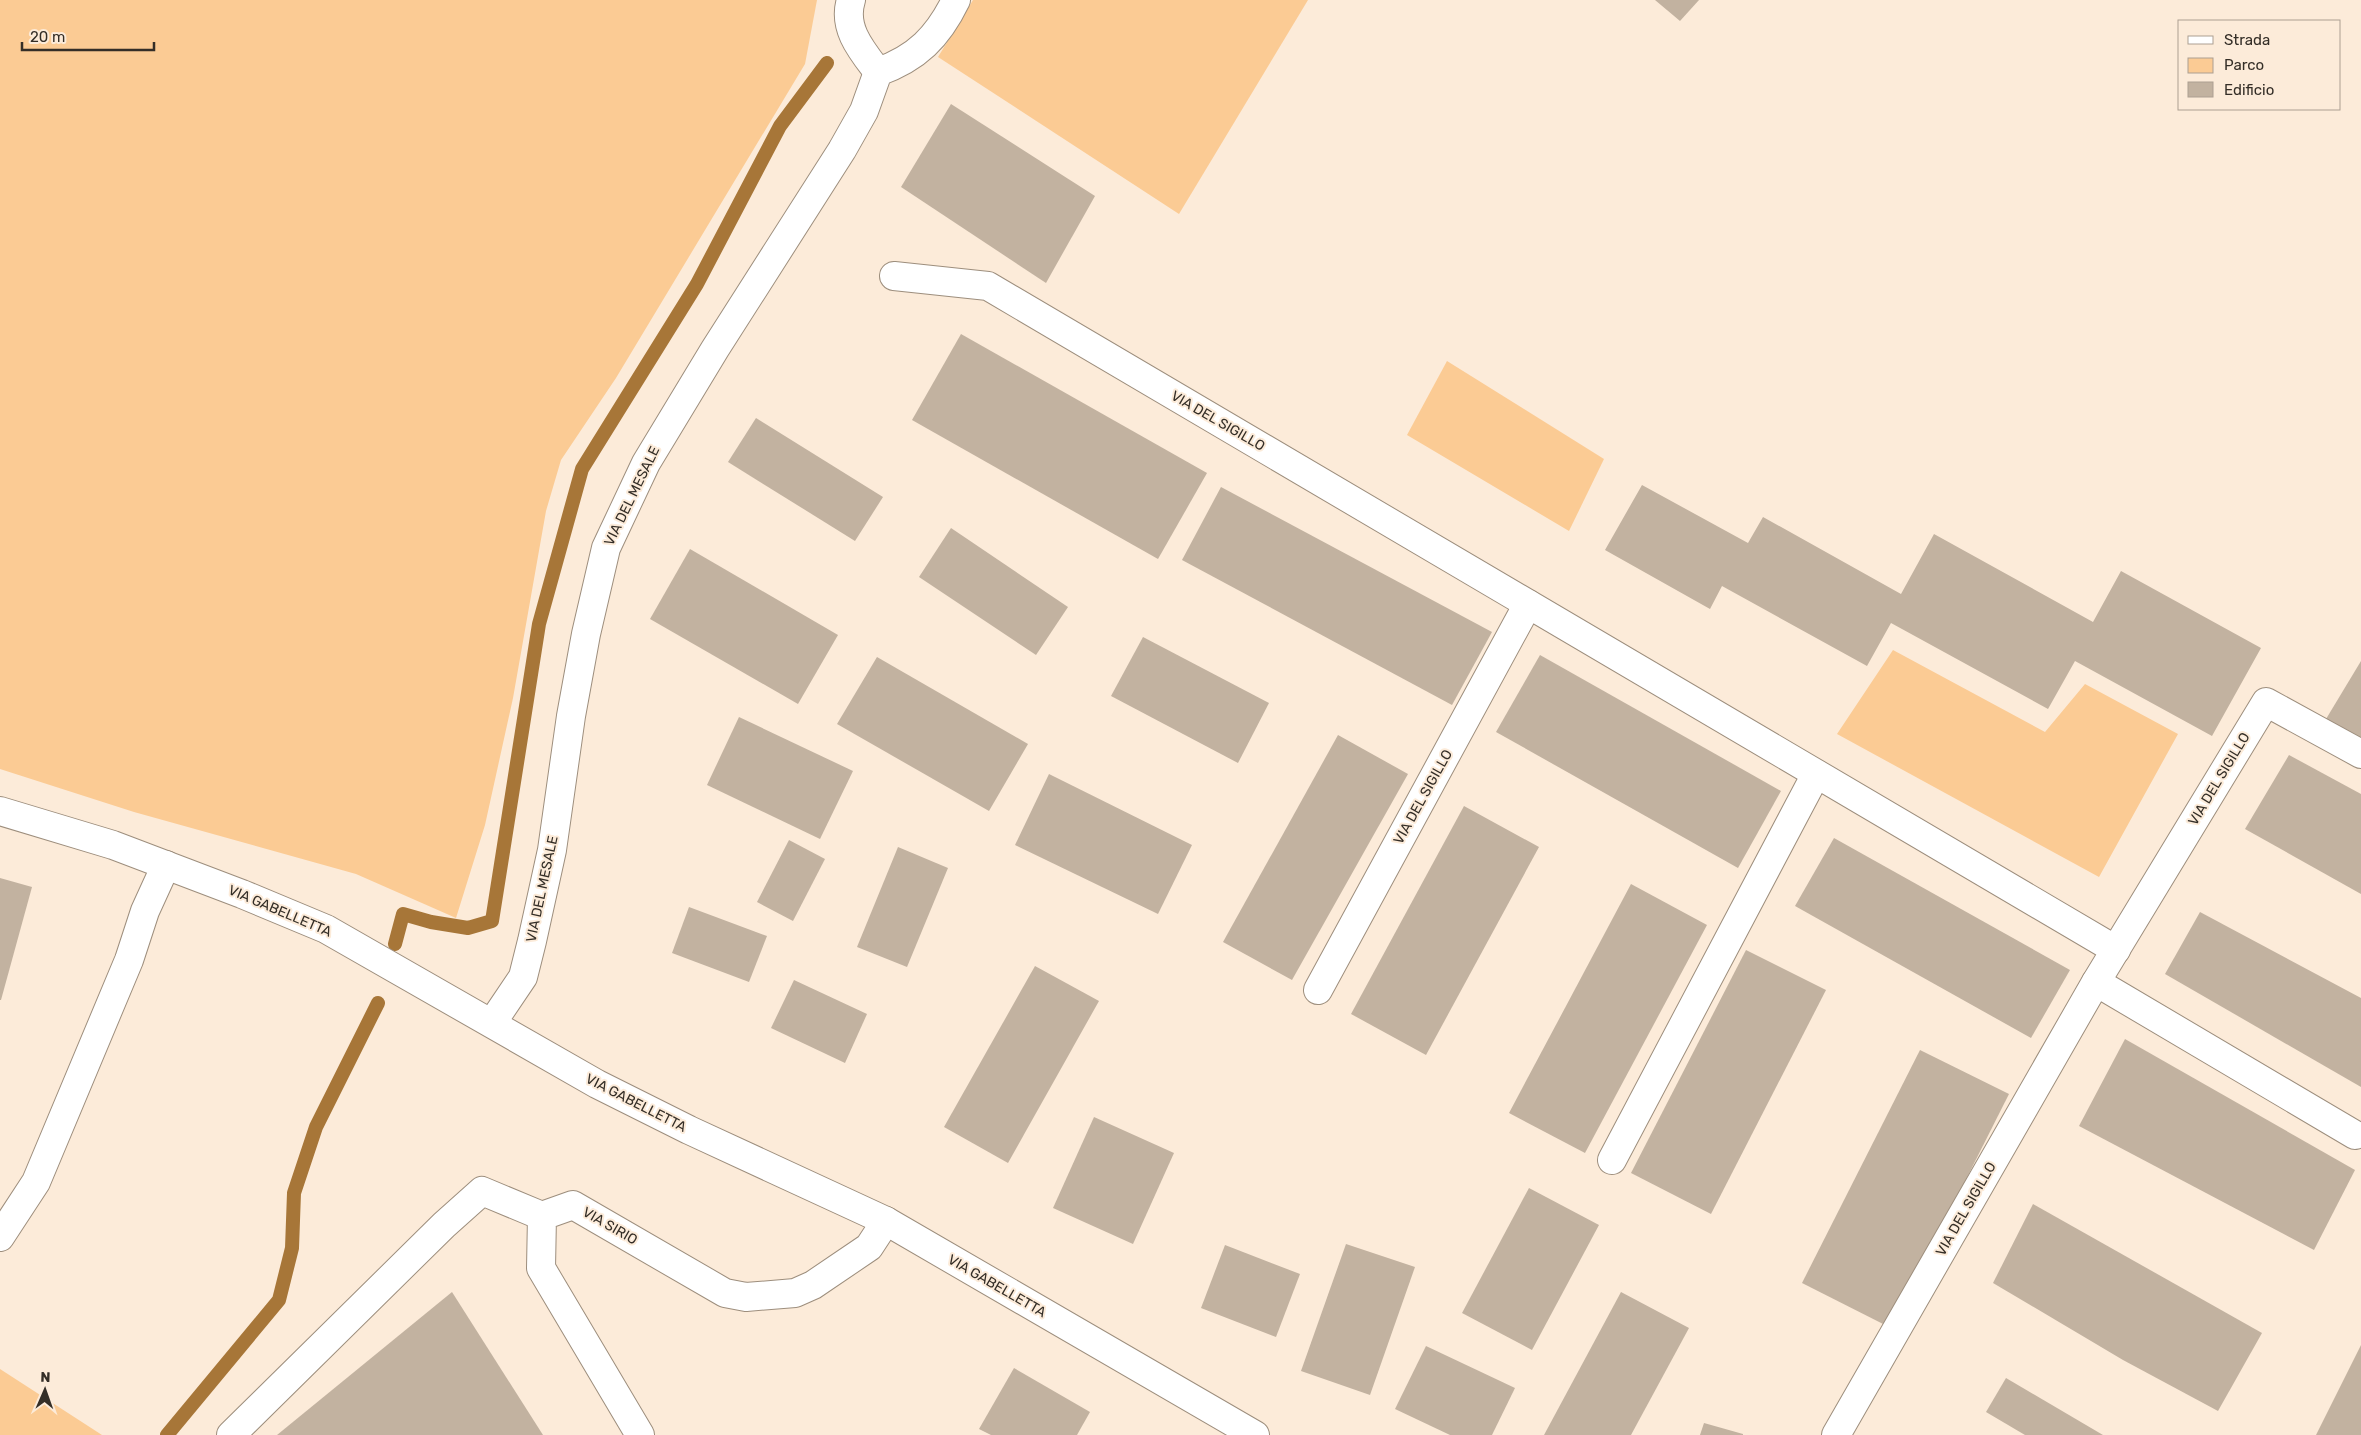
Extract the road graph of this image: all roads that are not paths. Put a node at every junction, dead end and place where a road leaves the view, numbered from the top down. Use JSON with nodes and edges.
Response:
{"nodes":[{"id":1,"x":851,"y":0,"type":"edge"},
{"id":2,"x":956,"y":0,"type":"edge"},
{"id":3,"x":878,"y":72,"type":"junction"},
{"id":4,"x":894,"y":276,"type":"dead end"},
{"id":5,"x":1528,"y":604,"type":"junction"},
{"id":6,"x":2361,"y":754,"type":"edge"},
{"id":7,"x":1816,"y":774,"type":"junction"},
{"id":8,"x":0,"y":811,"type":"edge"},
{"id":9,"x":166,"y":865,"type":"junction"},
{"id":10,"x":2116,"y":950,"type":"junction"},
{"id":11,"x":2096,"y":982,"type":"junction"},
{"id":12,"x":1318,"y":990,"type":"dead end"},
{"id":13,"x":492,"y":1023,"type":"junction"},
{"id":14,"x":2355,"y":1136,"type":"dead end"},
{"id":15,"x":1612,"y":1160,"type":"dead end"},
{"id":16,"x":542,"y":1216,"type":"junction"},
{"id":17,"x":886,"y":1221,"type":"junction"},
{"id":18,"x":0,"y":1237,"type":"edge"},
{"id":19,"x":231,"y":1435,"type":"edge"},
{"id":20,"x":640,"y":1435,"type":"edge"},
{"id":21,"x":1255,"y":1435,"type":"edge"},
{"id":22,"x":1836,"y":1435,"type":"edge"}],
"edges":[{"from":1,"to":3,"type":"street"},
{"from":2,"to":3,"type":"street"},
{"from":3,"to":13,"type":"street","name":"VIA DEL MESALE"},
{"from":4,"to":5,"type":"street","name":"VIA DEL SIGILLO"},
{"from":5,"to":7,"type":"street","name":"VIA DEL SIGILLO"},
{"from":5,"to":12,"type":"street","name":"VIA DEL SIGILLO"},
{"from":6,"to":10,"type":"street","name":"VIA DEL SIGILLO"},
{"from":7,"to":10,"type":"street","name":"VIA DEL SIGILLO"},
{"from":7,"to":15,"type":"street"},
{"from":8,"to":9,"type":"street","name":"VIA GABELLETTA"},
{"from":9,"to":13,"type":"street","name":"VIA GABELLETTA"},
{"from":9,"to":18,"type":"street"},
{"from":10,"to":11,"type":"street","name":"VIA DEL SIGILLO"},
{"from":11,"to":14,"type":"street"},
{"from":11,"to":22,"type":"street","name":"VIA DEL SIGILLO"},
{"from":13,"to":17,"type":"street","name":"VIA GABELLETTA"},
{"from":16,"to":17,"type":"street","name":"VIA SIRIO"},
{"from":16,"to":19,"type":"street"},
{"from":16,"to":20,"type":"street"},
{"from":17,"to":21,"type":"street","name":"VIA GABELLETTA"}]}
